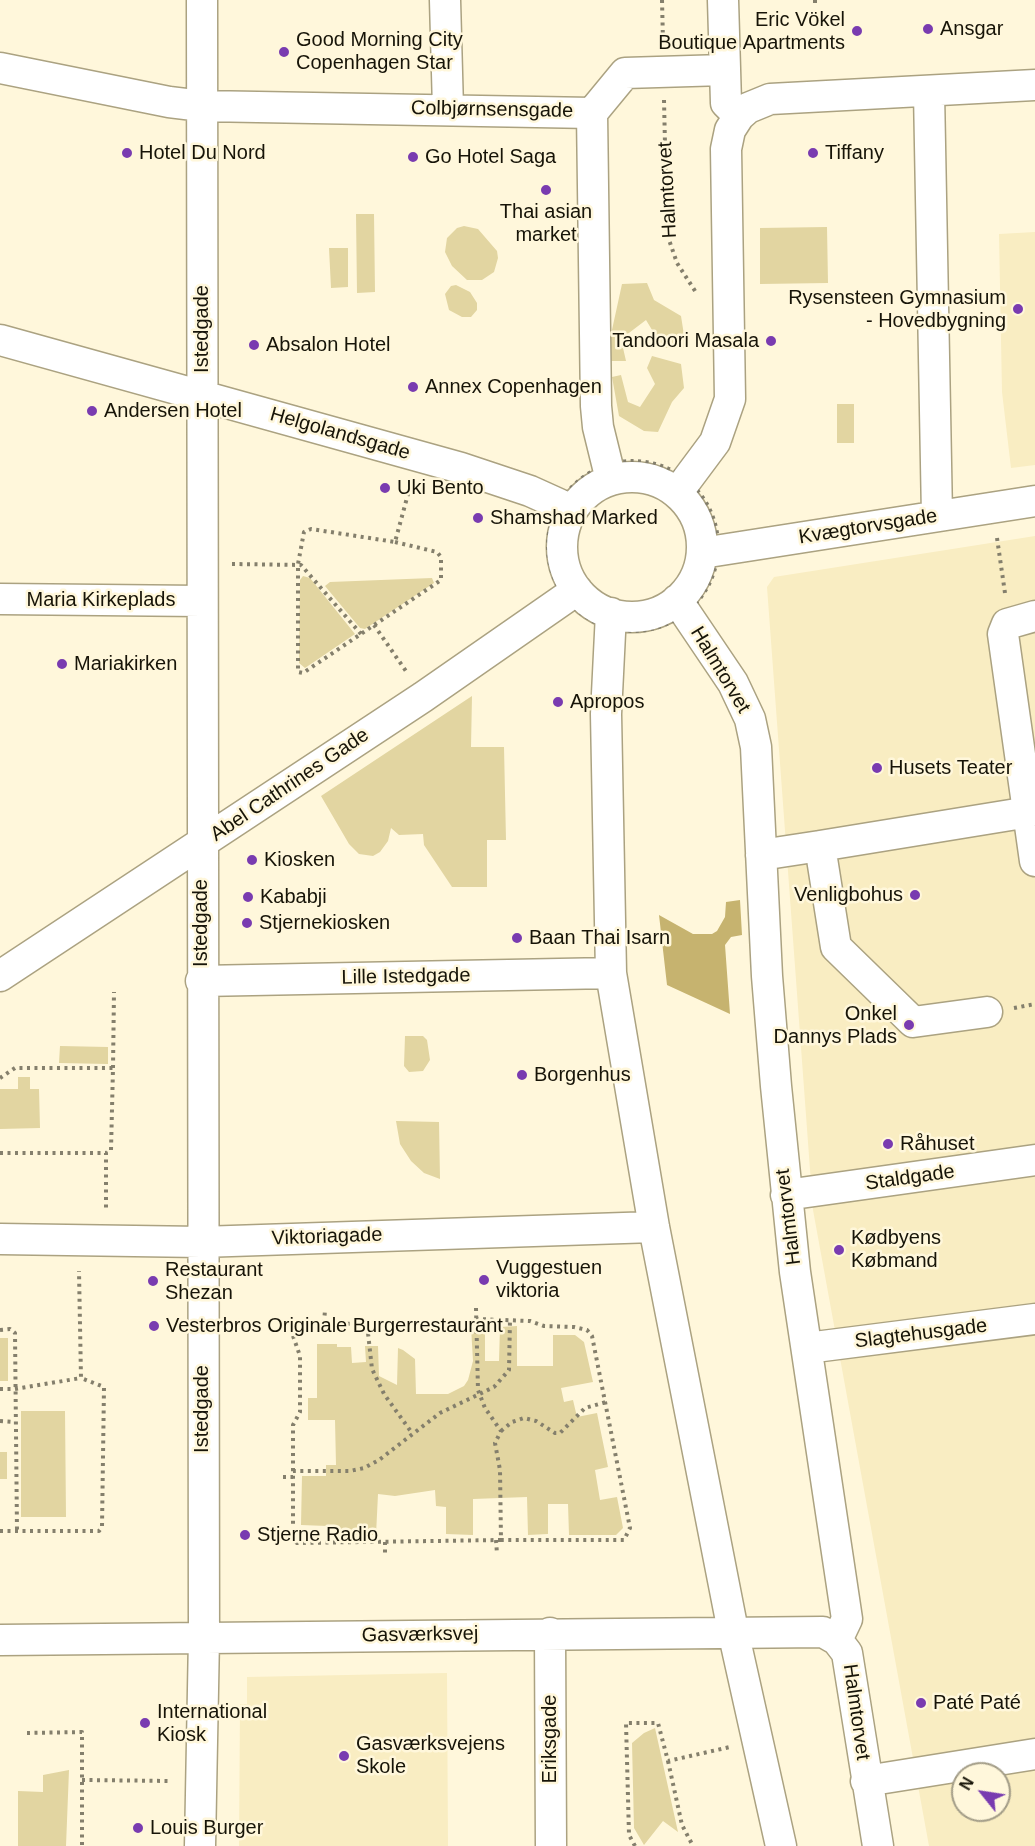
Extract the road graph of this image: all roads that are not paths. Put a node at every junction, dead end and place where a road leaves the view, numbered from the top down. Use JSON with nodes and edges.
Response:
{"nodes":[{"id":1,"x":202,"y":0,"type":"edge"},
{"id":2,"x":445,"y":0,"type":"edge"},
{"id":3,"x":723,"y":0,"type":"edge"},
{"id":4,"x":0,"y":68,"type":"edge"},
{"id":5,"x":724,"y":70,"type":"junction"},
{"id":6,"x":1035,"y":86,"type":"edge"},
{"id":7,"x":929,"y":92,"type":"junction"},
{"id":8,"x":202,"y":106,"type":"junction"},
{"id":9,"x":448,"y":109,"type":"junction"},
{"id":10,"x":592,"y":113,"type":"junction"},
{"id":11,"x":739,"y":116,"type":"junction"},
{"id":12,"x":0,"y":340,"type":"edge"},
{"id":13,"x":202,"y":395,"type":"junction"},
{"id":14,"x":609,"y":472,"type":"junction"},
{"id":15,"x":672,"y":481,"type":"junction"},
{"id":16,"x":1035,"y":501,"type":"edge"},
{"id":17,"x":566,"y":507,"type":"junction"},
{"id":18,"x":937,"y":516,"type":"junction"},
{"id":19,"x":702,"y":553,"type":"junction"},
{"id":20,"x":571,"y":594,"type":"junction"},
{"id":21,"x":0,"y":599,"type":"edge"},
{"id":22,"x":201,"y":601,"type":"junction"},
{"id":23,"x":681,"y":607,"type":"junction"},
{"id":24,"x":1025,"y":617,"type":"edge"},
{"id":25,"x":611,"y":621,"type":"junction"},
{"id":26,"x":1029,"y":812,"type":"junction"},
{"id":27,"x":201,"y":844,"type":"junction"},
{"id":28,"x":820,"y":846,"type":"junction"},
{"id":29,"x":761,"y":855,"type":"junction"},
{"id":30,"x":1035,"y":861,"type":"edge"},
{"id":31,"x":612,"y":973,"type":"junction"},
{"id":32,"x":0,"y":976,"type":"edge"},
{"id":33,"x":201,"y":981,"type":"junction"},
{"id":34,"x":987,"y":1012,"type":"dead end"},
{"id":35,"x":1035,"y":1160,"type":"edge"},
{"id":36,"x":786,"y":1195,"type":"junction"},
{"id":37,"x":654,"y":1227,"type":"junction"},
{"id":38,"x":0,"y":1239,"type":"edge"},
{"id":39,"x":201,"y":1242,"type":"junction"},
{"id":40,"x":1035,"y":1319,"type":"edge"},
{"id":41,"x":807,"y":1348,"type":"junction"},
{"id":42,"x":733,"y":1631,"type":"junction"},
{"id":43,"x":550,"y":1633,"type":"junction"},
{"id":44,"x":204,"y":1637,"type":"junction"},
{"id":45,"x":0,"y":1640,"type":"edge"},
{"id":46,"x":837,"y":1640,"type":"junction"},
{"id":47,"x":1035,"y":1754,"type":"edge"},
{"id":48,"x":866,"y":1781,"type":"junction"},
{"id":49,"x":200,"y":1846,"type":"edge"},
{"id":50,"x":551,"y":1846,"type":"edge"},
{"id":51,"x":780,"y":1846,"type":"edge"},
{"id":52,"x":878,"y":1846,"type":"edge"}],
"edges":[{"from":1,"to":8,"type":"street","name":"Istedgade"},
{"from":2,"to":9,"type":"street"},
{"from":3,"to":5,"type":"street"},
{"from":4,"to":8,"type":"street","name":"Colbjørnsensgade"},
{"from":5,"to":10,"type":"street","name":"Colbjørnsensgade"},
{"from":5,"to":11,"type":"street"},
{"from":6,"to":7,"type":"street"},
{"from":7,"to":11,"type":"street"},
{"from":7,"to":18,"type":"street"},
{"from":8,"to":9,"type":"street","name":"Colbjørnsensgade"},
{"from":8,"to":13,"type":"street","name":"Istedgade"},
{"from":9,"to":10,"type":"street","name":"Colbjørnsensgade"},
{"from":10,"to":14,"type":"street"},
{"from":11,"to":15,"type":"street"},
{"from":12,"to":13,"type":"street","name":"Helgolandsgade"},
{"from":13,"to":17,"type":"street","name":"Helgolandsgade"},
{"from":13,"to":22,"type":"street","name":"Istedgade"},
{"from":14,"to":15,"type":"street"},
{"from":14,"to":17,"type":"street"},
{"from":15,"to":19,"type":"street"},
{"from":16,"to":18,"type":"street","name":"Kvægtorvsgade"},
{"from":17,"to":20,"type":"street"},
{"from":18,"to":19,"type":"street","name":"Kvægtorvsgade"},
{"from":19,"to":23,"type":"street"},
{"from":20,"to":25,"type":"street"},
{"from":20,"to":27,"type":"street","name":"Abel Cathrines Gade"},
{"from":21,"to":22,"type":"street","name":"Maria Kirkeplads"},
{"from":22,"to":27,"type":"street","name":"Istedgade"},
{"from":23,"to":25,"type":"street"},
{"from":23,"to":29,"type":"street","name":"Halmtorvet"},
{"from":24,"to":26,"type":"street"},
{"from":25,"to":31,"type":"street"},
{"from":26,"to":28,"type":"street"},
{"from":26,"to":30,"type":"street"},
{"from":27,"to":32,"type":"street","name":"Abel Cathrines Gade"},
{"from":27,"to":33,"type":"street","name":"Istedgade"},
{"from":28,"to":29,"type":"street"},
{"from":28,"to":34,"type":"street"},
{"from":29,"to":36,"type":"street","name":"Halmtorvet"},
{"from":31,"to":33,"type":"street","name":"Lille Istedgade"},
{"from":31,"to":37,"type":"street"},
{"from":33,"to":39,"type":"street","name":"Istedgade"},
{"from":35,"to":36,"type":"street","name":"Staldgade"},
{"from":36,"to":41,"type":"street","name":"Halmtorvet"},
{"from":37,"to":39,"type":"street","name":"Viktoriagade"},
{"from":37,"to":42,"type":"street"},
{"from":38,"to":39,"type":"street","name":"Viktoriagade"},
{"from":39,"to":44,"type":"street","name":"Istedgade"},
{"from":40,"to":41,"type":"street","name":"Slagtehusgade"},
{"from":41,"to":46,"type":"street","name":"Halmtorvet"},
{"from":42,"to":43,"type":"street","name":"Gasværksvej"},
{"from":42,"to":46,"type":"street","name":"Gasværksvej"},
{"from":42,"to":51,"type":"street"},
{"from":43,"to":44,"type":"street","name":"Gasværksvej"},
{"from":43,"to":50,"type":"street","name":"Eriksgade"},
{"from":44,"to":45,"type":"street","name":"Gasværksvej"},
{"from":44,"to":49,"type":"street","name":"Istedgade"},
{"from":46,"to":48,"type":"street","name":"Halmtorvet"},
{"from":47,"to":48,"type":"street"},
{"from":48,"to":52,"type":"street","name":"Halmtorvet"}]}
